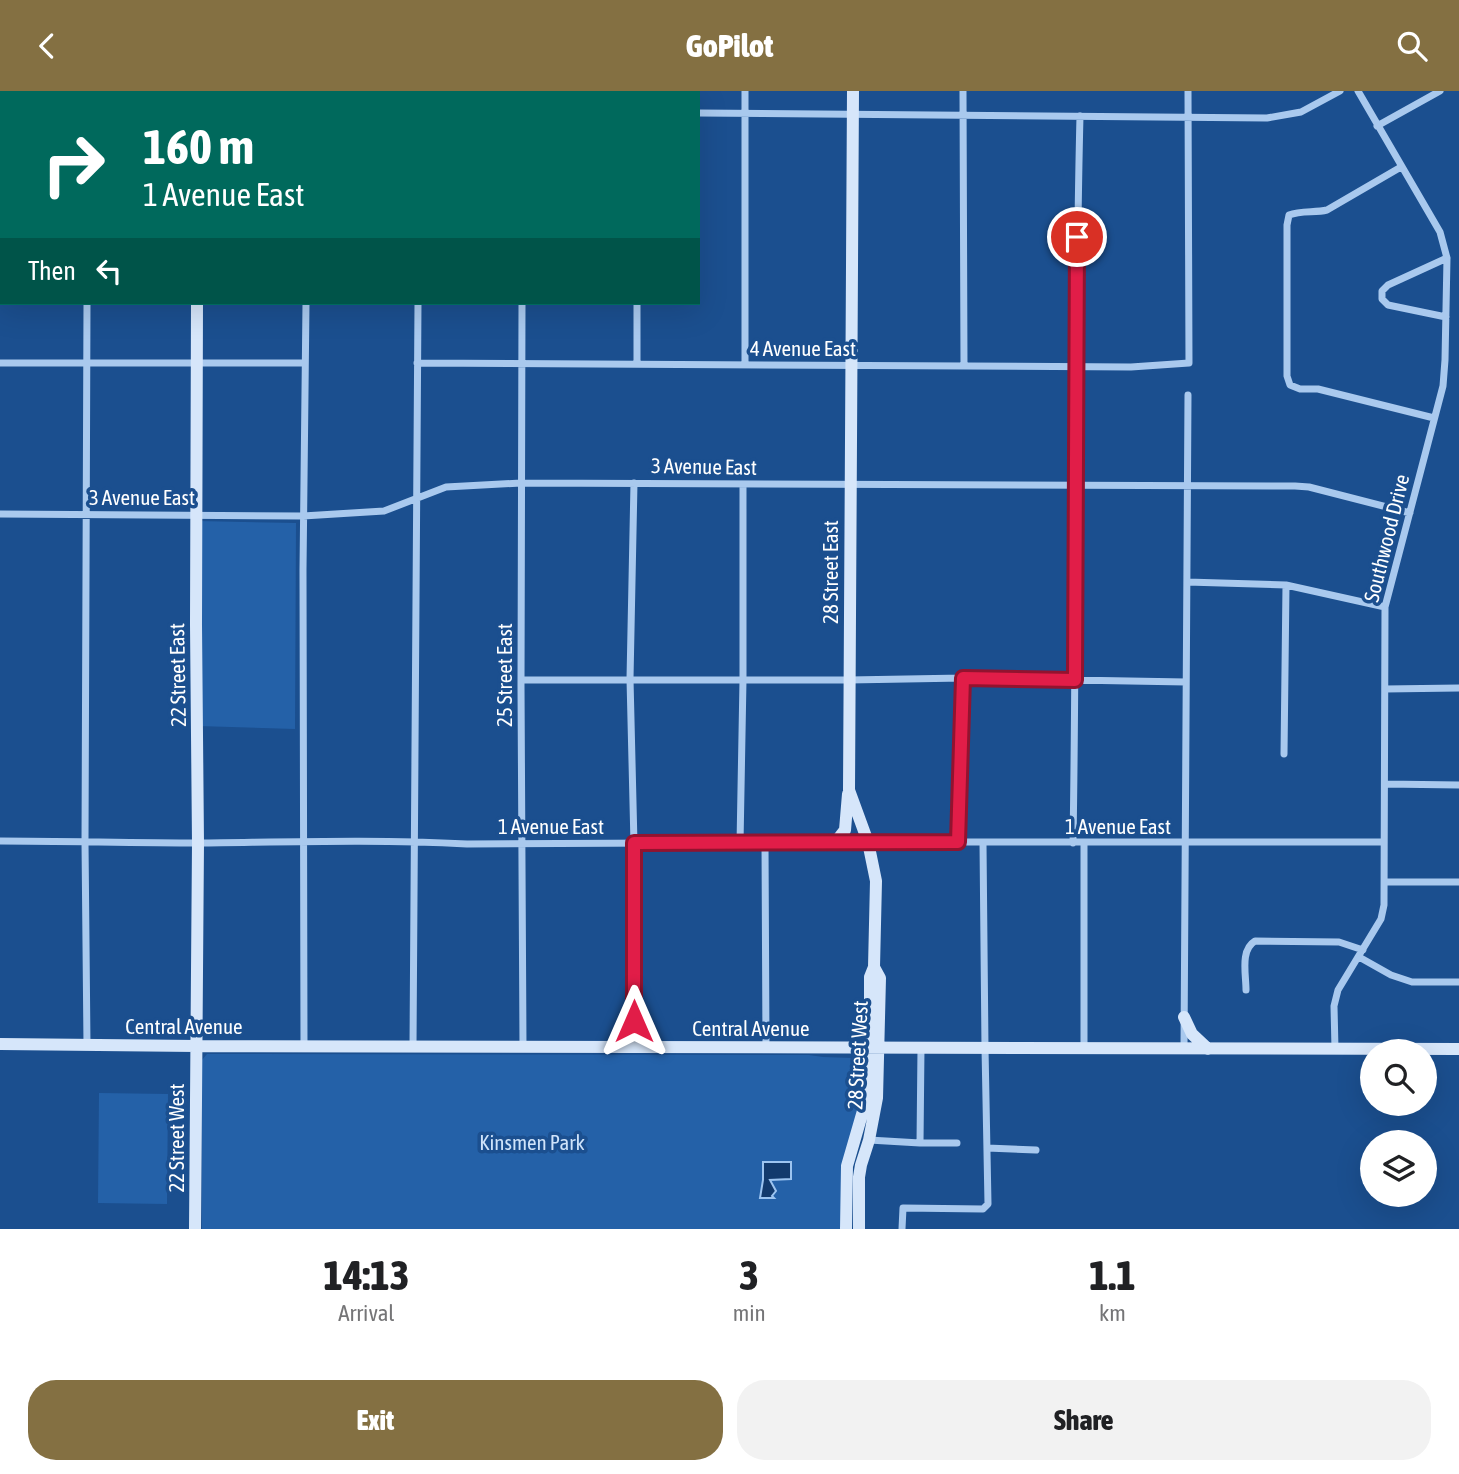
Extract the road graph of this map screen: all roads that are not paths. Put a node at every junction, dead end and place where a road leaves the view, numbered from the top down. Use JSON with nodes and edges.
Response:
{"nodes":[{"id":1,"x":745,"y":91,"type":"edge"},
{"id":2,"x":853,"y":91,"type":"edge"},
{"id":3,"x":963,"y":91,"type":"edge"},
{"id":4,"x":1188,"y":91,"type":"edge"},
{"id":5,"x":1339,"y":91,"type":"edge"},
{"id":6,"x":1358,"y":91,"type":"edge"},
{"id":7,"x":1440,"y":91,"type":"edge"},
{"id":8,"x":700,"y":113,"type":"edge"},
{"id":9,"x":745,"y":114,"type":"junction"},
{"id":10,"x":853,"y":115,"type":"junction"},
{"id":11,"x":1080,"y":115,"type":"junction"},
{"id":12,"x":963,"y":116,"type":"junction"},
{"id":13,"x":1188,"y":117,"type":"junction"},
{"id":14,"x":1377,"y":125,"type":"junction"},
{"id":15,"x":1401,"y":167,"type":"junction"},
{"id":16,"x":1447,"y":258,"type":"junction"},
{"id":17,"x":87,"y":305,"type":"edge"},
{"id":18,"x":197,"y":305,"type":"edge"},
{"id":19,"x":306,"y":305,"type":"edge"},
{"id":20,"x":418,"y":305,"type":"edge"},
{"id":21,"x":522,"y":305,"type":"edge"},
{"id":22,"x":637,"y":305,"type":"edge"},
{"id":23,"x":1446,"y":317,"type":"junction"},
{"id":24,"x":0,"y":363,"type":"edge"},
{"id":25,"x":87,"y":363,"type":"junction"},
{"id":26,"x":197,"y":363,"type":"junction"},
{"id":27,"x":305,"y":363,"type":"junction"},
{"id":28,"x":417,"y":363,"type":"junction"},
{"id":29,"x":522,"y":363,"type":"junction"},
{"id":30,"x":637,"y":364,"type":"junction"},
{"id":31,"x":745,"y":365,"type":"junction"},
{"id":32,"x":851,"y":365,"type":"junction"},
{"id":33,"x":964,"y":366,"type":"junction"},
{"id":34,"x":1077,"y":366,"type":"junction"},
{"id":35,"x":1188,"y":395,"type":"dead end"},
{"id":36,"x":1434,"y":418,"type":"junction"},
{"id":37,"x":521,"y":483,"type":"junction"},
{"id":38,"x":634,"y":483,"type":"junction"},
{"id":39,"x":743,"y":484,"type":"junction"},
{"id":40,"x":850,"y":485,"type":"junction"},
{"id":41,"x":1076,"y":485,"type":"junction"},
{"id":42,"x":1188,"y":485,"type":"junction"},
{"id":43,"x":416,"y":498,"type":"junction"},
{"id":44,"x":1410,"y":513,"type":"junction"},
{"id":45,"x":0,"y":514,"type":"edge"},
{"id":46,"x":88,"y":515,"type":"junction"},
{"id":47,"x":195,"y":515,"type":"junction"},
{"id":48,"x":303,"y":516,"type":"junction"},
{"id":49,"x":1186,"y":582,"type":"junction"},
{"id":50,"x":1286,"y":585,"type":"junction"},
{"id":51,"x":1385,"y":607,"type":"junction"},
{"id":52,"x":963,"y":678,"type":"junction"},
{"id":53,"x":630,"y":679,"type":"junction"},
{"id":54,"x":522,"y":680,"type":"junction"},
{"id":55,"x":743,"y":680,"type":"junction"},
{"id":56,"x":849,"y":680,"type":"junction"},
{"id":57,"x":1075,"y":680,"type":"junction"},
{"id":58,"x":1186,"y":682,"type":"junction"},
{"id":59,"x":1459,"y":688,"type":"edge"},
{"id":60,"x":1385,"y":689,"type":"junction"},
{"id":61,"x":1284,"y":754,"type":"dead end"},
{"id":62,"x":1385,"y":784,"type":"junction"},
{"id":63,"x":1459,"y":785,"type":"edge"},
{"id":64,"x":849,"y":790,"type":"junction"},
{"id":65,"x":0,"y":841,"type":"edge"},
{"id":66,"x":303,"y":841,"type":"junction"},
{"id":67,"x":414,"y":841,"type":"junction"},
{"id":68,"x":85,"y":842,"type":"junction"},
{"id":69,"x":835,"y":842,"type":"junction"},
{"id":70,"x":868,"y":842,"type":"junction"},
{"id":71,"x":958,"y":842,"type":"junction"},
{"id":72,"x":1384,"y":842,"type":"junction"},
{"id":73,"x":198,"y":843,"type":"junction"},
{"id":74,"x":634,"y":843,"type":"junction"},
{"id":75,"x":740,"y":843,"type":"junction"},
{"id":76,"x":765,"y":843,"type":"junction"},
{"id":77,"x":983,"y":843,"type":"junction"},
{"id":78,"x":1073,"y":843,"type":"junction"},
{"id":79,"x":1084,"y":843,"type":"junction"},
{"id":80,"x":1186,"y":843,"type":"junction"},
{"id":81,"x":523,"y":844,"type":"junction"},
{"id":82,"x":1385,"y":882,"type":"junction"},
{"id":83,"x":1459,"y":882,"type":"edge"},
{"id":84,"x":1361,"y":954,"type":"junction"},
{"id":85,"x":1459,"y":982,"type":"edge"},
{"id":86,"x":1246,"y":990,"type":"dead end"},
{"id":87,"x":1184,"y":1017,"type":"junction"},
{"id":88,"x":0,"y":1044,"type":"edge"},
{"id":89,"x":87,"y":1045,"type":"junction"},
{"id":90,"x":196,"y":1046,"type":"junction"},
{"id":91,"x":303,"y":1046,"type":"junction"},
{"id":92,"x":413,"y":1046,"type":"junction"},
{"id":93,"x":523,"y":1047,"type":"junction"},
{"id":94,"x":634,"y":1047,"type":"junction"},
{"id":95,"x":766,"y":1048,"type":"junction"},
{"id":96,"x":874,"y":1048,"type":"junction"},
{"id":97,"x":921,"y":1048,"type":"junction"},
{"id":98,"x":985,"y":1048,"type":"junction"},
{"id":99,"x":1084,"y":1048,"type":"junction"},
{"id":100,"x":1184,"y":1049,"type":"junction"},
{"id":101,"x":1208,"y":1049,"type":"junction"},
{"id":102,"x":1335,"y":1049,"type":"junction"},
{"id":103,"x":1459,"y":1049,"type":"edge"},
{"id":104,"x":869,"y":1140,"type":"junction"},
{"id":105,"x":920,"y":1143,"type":"junction"},
{"id":106,"x":957,"y":1143,"type":"dead end"},
{"id":107,"x":987,"y":1148,"type":"junction"},
{"id":108,"x":1035,"y":1150,"type":"dead end"},
{"id":109,"x":195,"y":1229,"type":"edge"},
{"id":110,"x":846,"y":1229,"type":"edge"},
{"id":111,"x":859,"y":1229,"type":"edge"},
{"id":112,"x":902,"y":1229,"type":"edge"}],
"edges":[{"from":1,"to":9,"type":"street"},
{"from":2,"to":10,"type":"street","name":"28 Street East"},
{"from":3,"to":12,"type":"street"},
{"from":4,"to":13,"type":"street"},
{"from":5,"to":13,"type":"street"},
{"from":6,"to":14,"type":"street","name":"Southwood Drive"},
{"from":7,"to":14,"type":"street"},
{"from":8,"to":9,"type":"street"},
{"from":9,"to":10,"type":"street"},
{"from":9,"to":31,"type":"street"},
{"from":10,"to":12,"type":"street"},
{"from":10,"to":32,"type":"street","name":"28 Street East"},
{"from":11,"to":12,"type":"street"},
{"from":11,"to":13,"type":"street"},
{"from":11,"to":34,"type":"street"},
{"from":12,"to":33,"type":"street"},
{"from":13,"to":34,"type":"street","name":"4 Avenue East"},
{"from":14,"to":15,"type":"street","name":"Southwood Drive"},
{"from":15,"to":16,"type":"street","name":"Southwood Drive"},
{"from":15,"to":36,"type":"street"},
{"from":16,"to":23,"type":"street","name":"Southwood Drive"},
{"from":16,"to":23,"type":"street"},
{"from":17,"to":25,"type":"street"},
{"from":18,"to":26,"type":"street","name":"22 Street East"},
{"from":19,"to":27,"type":"street"},
{"from":20,"to":28,"type":"street"},
{"from":21,"to":29,"type":"street","name":"25 Street East"},
{"from":22,"to":30,"type":"street"},
{"from":23,"to":36,"type":"street","name":"Southwood Drive"},
{"from":24,"to":25,"type":"street"},
{"from":25,"to":26,"type":"street"},
{"from":25,"to":46,"type":"street"},
{"from":26,"to":27,"type":"street"},
{"from":26,"to":47,"type":"street","name":"22 Street East"},
{"from":27,"to":48,"type":"street"},
{"from":28,"to":29,"type":"street","name":"4 Avenue East"},
{"from":28,"to":43,"type":"street"},
{"from":29,"to":30,"type":"street","name":"4 Avenue East"},
{"from":29,"to":37,"type":"street","name":"25 Street East"},
{"from":30,"to":31,"type":"street","name":"4 Avenue East"},
{"from":31,"to":32,"type":"street","name":"4 Avenue East"},
{"from":32,"to":33,"type":"street","name":"4 Avenue East"},
{"from":32,"to":40,"type":"street","name":"28 Street East"},
{"from":33,"to":34,"type":"street","name":"4 Avenue East"},
{"from":34,"to":41,"type":"street"},
{"from":35,"to":42,"type":"street"},
{"from":36,"to":44,"type":"street","name":"Southwood Drive"},
{"from":37,"to":38,"type":"street","name":"3 Avenue East"},
{"from":37,"to":43,"type":"street","name":"3 Avenue East"},
{"from":37,"to":54,"type":"street","name":"25 Street East"},
{"from":38,"to":39,"type":"street","name":"3 Avenue East"},
{"from":38,"to":53,"type":"street"},
{"from":39,"to":40,"type":"street","name":"3 Avenue East"},
{"from":39,"to":55,"type":"street"},
{"from":40,"to":41,"type":"street","name":"3 Avenue East"},
{"from":40,"to":56,"type":"street","name":"28 Street East"},
{"from":41,"to":42,"type":"street","name":"3 Avenue East"},
{"from":41,"to":57,"type":"street"},
{"from":42,"to":44,"type":"street","name":"3 Avenue East"},
{"from":42,"to":49,"type":"street"},
{"from":43,"to":48,"type":"street","name":"3 Avenue East"},
{"from":43,"to":67,"type":"street"},
{"from":44,"to":51,"type":"street","name":"Southwood Drive"},
{"from":45,"to":46,"type":"street","name":"3 Avenue East"},
{"from":46,"to":47,"type":"street","name":"3 Avenue East"},
{"from":46,"to":68,"type":"street"},
{"from":47,"to":48,"type":"street","name":"3 Avenue East"},
{"from":47,"to":73,"type":"street","name":"22 Street East"},
{"from":48,"to":66,"type":"street"},
{"from":49,"to":50,"type":"street"},
{"from":49,"to":58,"type":"street"},
{"from":50,"to":51,"type":"street"},
{"from":50,"to":61,"type":"street"},
{"from":51,"to":60,"type":"street","name":"Southwood Drive"},
{"from":52,"to":56,"type":"street"},
{"from":52,"to":57,"type":"street"},
{"from":52,"to":71,"type":"street"},
{"from":53,"to":54,"type":"street"},
{"from":53,"to":55,"type":"street"},
{"from":53,"to":74,"type":"street"},
{"from":54,"to":81,"type":"street","name":"25 Street East"},
{"from":55,"to":56,"type":"street"},
{"from":55,"to":75,"type":"street"},
{"from":56,"to":64,"type":"street","name":"28 Street East"},
{"from":57,"to":58,"type":"street"},
{"from":57,"to":78,"type":"street"},
{"from":58,"to":80,"type":"street"},
{"from":59,"to":60,"type":"street"},
{"from":60,"to":62,"type":"street","name":"Southwood Drive"},
{"from":62,"to":63,"type":"street"},
{"from":62,"to":72,"type":"street","name":"Southwood Drive"},
{"from":64,"to":69,"type":"street"},
{"from":64,"to":70,"type":"street","name":"28 Street East"},
{"from":65,"to":68,"type":"street","name":"1 Avenue East"},
{"from":66,"to":67,"type":"street","name":"1 Avenue East"},
{"from":66,"to":73,"type":"street","name":"1 Avenue East"},
{"from":66,"to":91,"type":"street"},
{"from":67,"to":81,"type":"street","name":"1 Avenue East"},
{"from":67,"to":92,"type":"street"},
{"from":68,"to":73,"type":"street","name":"1 Avenue East"},
{"from":68,"to":89,"type":"street"},
{"from":69,"to":70,"type":"street","name":"1 Avenue East"},
{"from":69,"to":76,"type":"street","name":"1 Avenue East"},
{"from":70,"to":71,"type":"street","name":"1 Avenue East"},
{"from":70,"to":96,"type":"street","name":"28 Street East"},
{"from":71,"to":77,"type":"street","name":"1 Avenue East"},
{"from":72,"to":80,"type":"street","name":"1 Avenue East"},
{"from":72,"to":82,"type":"street","name":"Southwood Drive"},
{"from":73,"to":90,"type":"street","name":"22 Street East"},
{"from":74,"to":75,"type":"street","name":"1 Avenue East"},
{"from":74,"to":81,"type":"street","name":"1 Avenue East"},
{"from":74,"to":94,"type":"street"},
{"from":75,"to":76,"type":"street","name":"1 Avenue East"},
{"from":76,"to":95,"type":"street"},
{"from":77,"to":78,"type":"street","name":"1 Avenue East"},
{"from":77,"to":98,"type":"street"},
{"from":78,"to":79,"type":"street","name":"1 Avenue East"},
{"from":79,"to":80,"type":"street","name":"1 Avenue East"},
{"from":79,"to":99,"type":"street"},
{"from":80,"to":87,"type":"street"},
{"from":81,"to":93,"type":"street","name":"25 Street East"},
{"from":82,"to":83,"type":"street"},
{"from":82,"to":84,"type":"street","name":"Southwood Drive"},
{"from":84,"to":85,"type":"street"},
{"from":84,"to":86,"type":"street"},
{"from":84,"to":102,"type":"street","name":"Southwood Drive"},
{"from":87,"to":100,"type":"street"},
{"from":87,"to":101,"type":"street"},
{"from":88,"to":89,"type":"street","name":"Central Avenue"},
{"from":89,"to":90,"type":"street","name":"Central Avenue"},
{"from":90,"to":91,"type":"street","name":"Central Avenue"},
{"from":90,"to":109,"type":"street","name":"22 Street West"},
{"from":91,"to":92,"type":"street","name":"Central Avenue"},
{"from":92,"to":93,"type":"street","name":"Central Avenue"},
{"from":93,"to":94,"type":"street","name":"Central Avenue"},
{"from":94,"to":95,"type":"street","name":"Central Avenue"},
{"from":95,"to":96,"type":"street","name":"Central Avenue"},
{"from":96,"to":97,"type":"street","name":"Central Avenue"},
{"from":96,"to":104,"type":"street","name":"28 Street West"},
{"from":96,"to":110,"type":"street","name":"28 Street West"},
{"from":97,"to":98,"type":"street","name":"Central Avenue"},
{"from":97,"to":105,"type":"street"},
{"from":98,"to":99,"type":"street","name":"Central Avenue"},
{"from":98,"to":107,"type":"street"},
{"from":99,"to":100,"type":"street","name":"Central Avenue"},
{"from":100,"to":101,"type":"street","name":"Central Avenue"},
{"from":101,"to":102,"type":"street","name":"Central Avenue"},
{"from":102,"to":103,"type":"street","name":"Central Avenue"},
{"from":104,"to":105,"type":"street"},
{"from":104,"to":111,"type":"street","name":"28 Street West"},
{"from":105,"to":106,"type":"street"},
{"from":107,"to":108,"type":"street"},
{"from":107,"to":112,"type":"street"}]}
